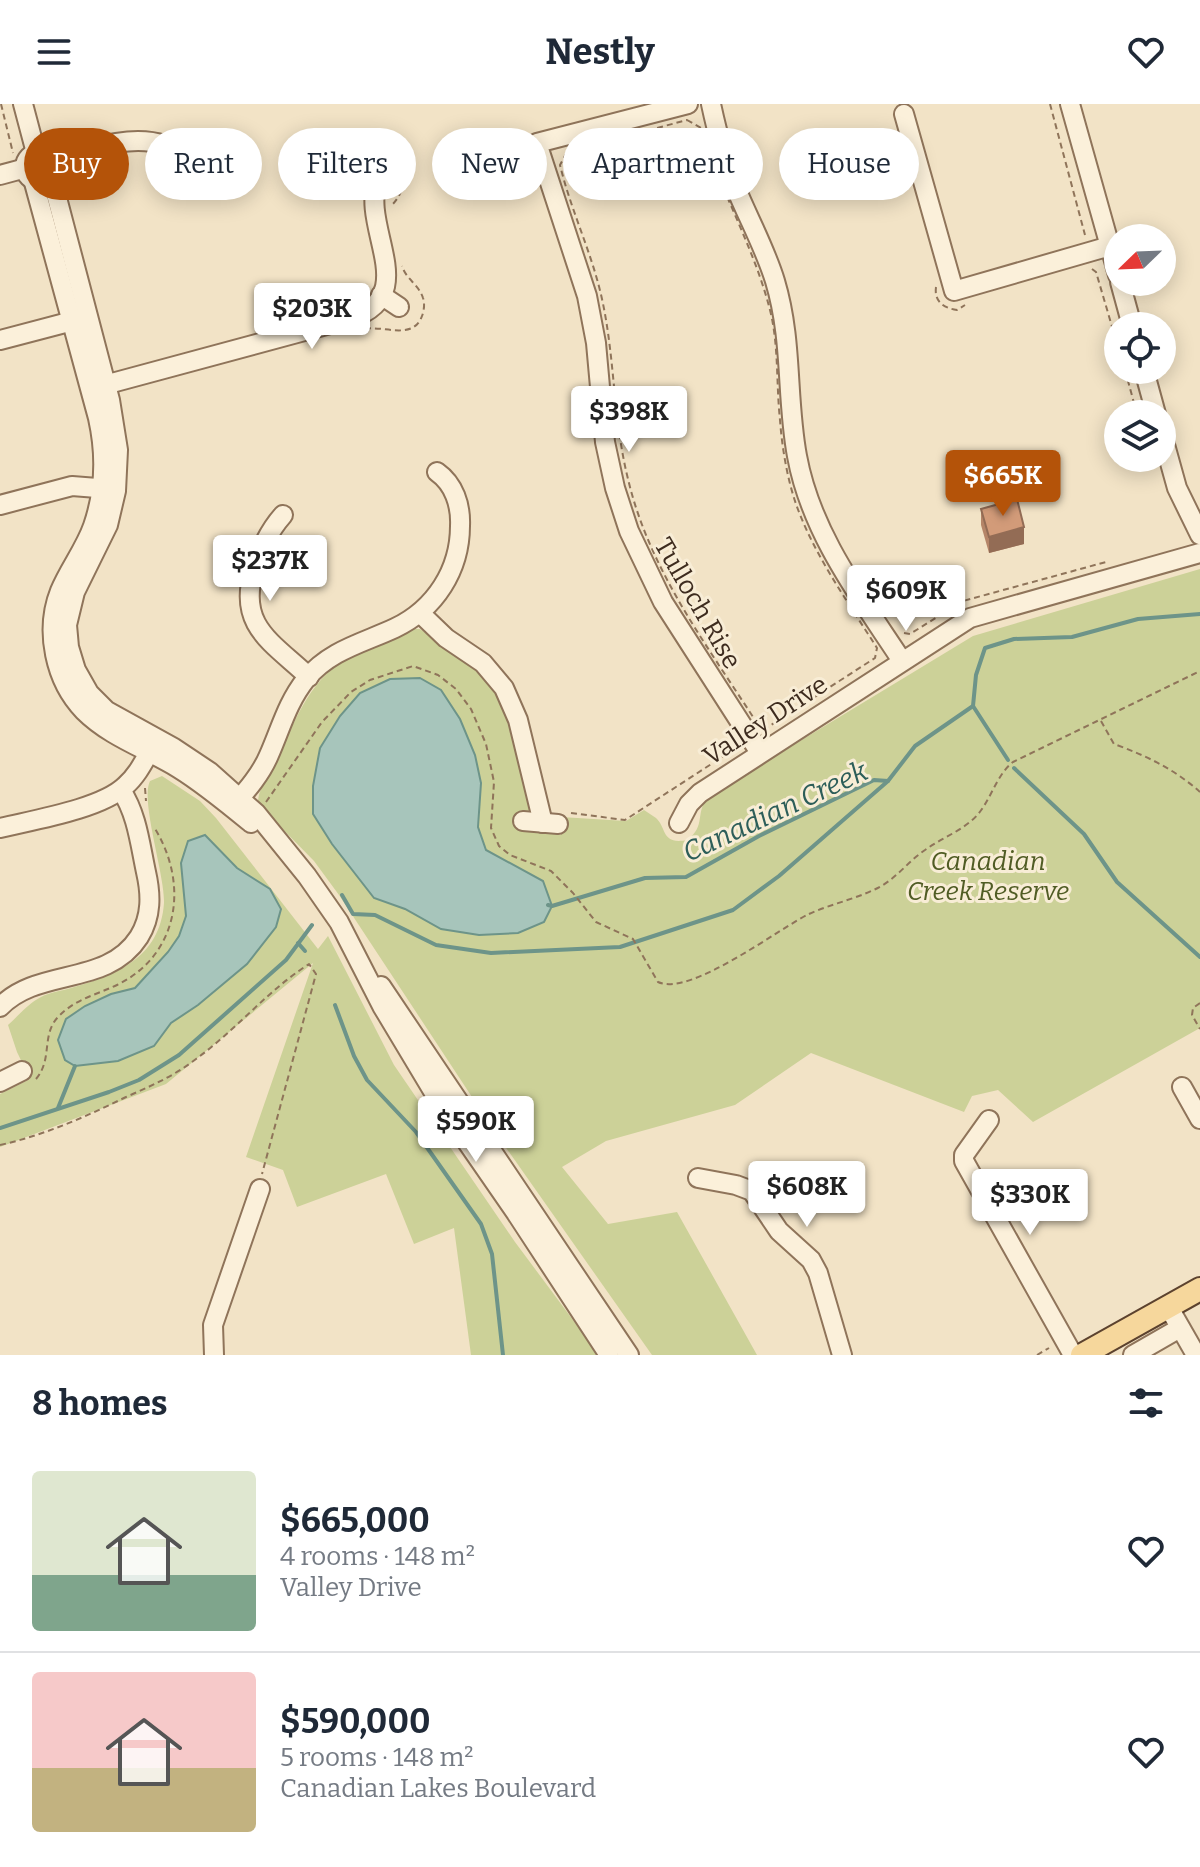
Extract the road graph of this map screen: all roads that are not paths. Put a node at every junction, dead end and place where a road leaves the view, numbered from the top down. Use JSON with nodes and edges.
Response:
{"nodes":[{"id":1,"x":23,"y":104,"type":"edge"},
{"id":2,"x":688,"y":104,"type":"edge"},
{"id":3,"x":711,"y":104,"type":"edge"},
{"id":4,"x":1070,"y":104,"type":"edge"},
{"id":5,"x":904,"y":114,"type":"dead end"},
{"id":6,"x":28,"y":128,"type":"edge"},
{"id":7,"x":24,"y":169,"type":"edge"},
{"id":8,"x":0,"y":175,"type":"edge"},
{"id":9,"x":45,"y":200,"type":"edge"},
{"id":10,"x":373,"y":200,"type":"edge"},
{"id":11,"x":1104,"y":225,"type":"edge"},
{"id":12,"x":1104,"y":248,"type":"edge"},
{"id":13,"x":381,"y":295,"type":"junction"},
{"id":14,"x":399,"y":307,"type":"dead end"},
{"id":15,"x":80,"y":319,"type":"junction"},
{"id":16,"x":0,"y":340,"type":"edge"},
{"id":17,"x":98,"y":387,"type":"junction"},
{"id":18,"x":437,"y":472,"type":"dead end"},
{"id":19,"x":1173,"y":472,"type":"edge"},
{"id":20,"x":109,"y":489,"type":"junction"},
{"id":21,"x":0,"y":505,"type":"edge"},
{"id":22,"x":283,"y":515,"type":"dead end"},
{"id":23,"x":1200,"y":535,"type":"edge"},
{"id":24,"x":1200,"y":553,"type":"edge"},
{"id":25,"x":420,"y":613,"type":"junction"},
{"id":26,"x":902,"y":661,"type":"junction"},
{"id":27,"x":309,"y":677,"type":"junction"},
{"id":28,"x":153,"y":745,"type":"junction"},
{"id":29,"x":760,"y":753,"type":"junction"},
{"id":30,"x":121,"y":790,"type":"junction"},
{"id":31,"x":237,"y":803,"type":"junction"},
{"id":32,"x":523,"y":821,"type":"dead end"},
{"id":33,"x":679,"y":823,"type":"dead end"},
{"id":34,"x":0,"y":828,"type":"edge"},
{"id":35,"x":356,"y":952,"type":"junction"},
{"id":36,"x":0,"y":1007,"type":"edge"},
{"id":37,"x":1182,"y":1087,"type":"dead end"},
{"id":38,"x":1200,"y":1119,"type":"edge"},
{"id":39,"x":989,"y":1120,"type":"dead end"},
{"id":40,"x":698,"y":1178,"type":"dead end"},
{"id":41,"x":260,"y":1189,"type":"road end"},
{"id":42,"x":1200,"y":1289,"type":"edge"},
{"id":43,"x":1168,"y":1306,"type":"junction"},
{"id":44,"x":1180,"y":1328,"type":"junction"},
{"id":45,"x":214,"y":1355,"type":"edge"},
{"id":46,"x":609,"y":1355,"type":"edge"},
{"id":47,"x":629,"y":1355,"type":"edge"},
{"id":48,"x":842,"y":1355,"type":"edge"},
{"id":49,"x":1073,"y":1355,"type":"edge"},
{"id":50,"x":1082,"y":1355,"type":"edge"},
{"id":51,"x":1133,"y":1355,"type":"edge"},
{"id":52,"x":1196,"y":1355,"type":"edge"}],
"edges":[{"from":1,"to":6,"type":"street"},
{"from":2,"to":29,"type":"street","name":"Tulloch Rise"},
{"from":3,"to":26,"type":"street"},
{"from":4,"to":11,"type":"street"},
{"from":5,"to":12,"type":"street"},
{"from":7,"to":8,"type":"street"},
{"from":9,"to":15,"type":"street"},
{"from":10,"to":13,"type":"street"},
{"from":13,"to":14,"type":"street"},
{"from":13,"to":17,"type":"street"},
{"from":15,"to":16,"type":"street"},
{"from":15,"to":17,"type":"street"},
{"from":17,"to":20,"type":"street"},
{"from":18,"to":25,"type":"street"},
{"from":19,"to":23,"type":"street"},
{"from":20,"to":21,"type":"street"},
{"from":20,"to":28,"type":"street"},
{"from":22,"to":27,"type":"street"},
{"from":24,"to":26,"type":"street","name":"Valley Drive"},
{"from":25,"to":27,"type":"street"},
{"from":25,"to":32,"type":"street"},
{"from":26,"to":29,"type":"street","name":"Valley Drive"},
{"from":27,"to":31,"type":"street"},
{"from":28,"to":30,"type":"street"},
{"from":28,"to":31,"type":"street"},
{"from":29,"to":33,"type":"street","name":"Valley Drive"},
{"from":30,"to":34,"type":"street"},
{"from":30,"to":36,"type":"street"},
{"from":31,"to":35,"type":"street"},
{"from":35,"to":46,"type":"street"},
{"from":35,"to":47,"type":"street"},
{"from":37,"to":38,"type":"street"},
{"from":39,"to":49,"type":"street"},
{"from":40,"to":48,"type":"street"},
{"from":41,"to":45,"type":"street"},
{"from":42,"to":43,"type":"main road"},
{"from":43,"to":44,"type":"street"},
{"from":43,"to":50,"type":"main road"},
{"from":44,"to":51,"type":"street"},
{"from":44,"to":52,"type":"street"}]}
